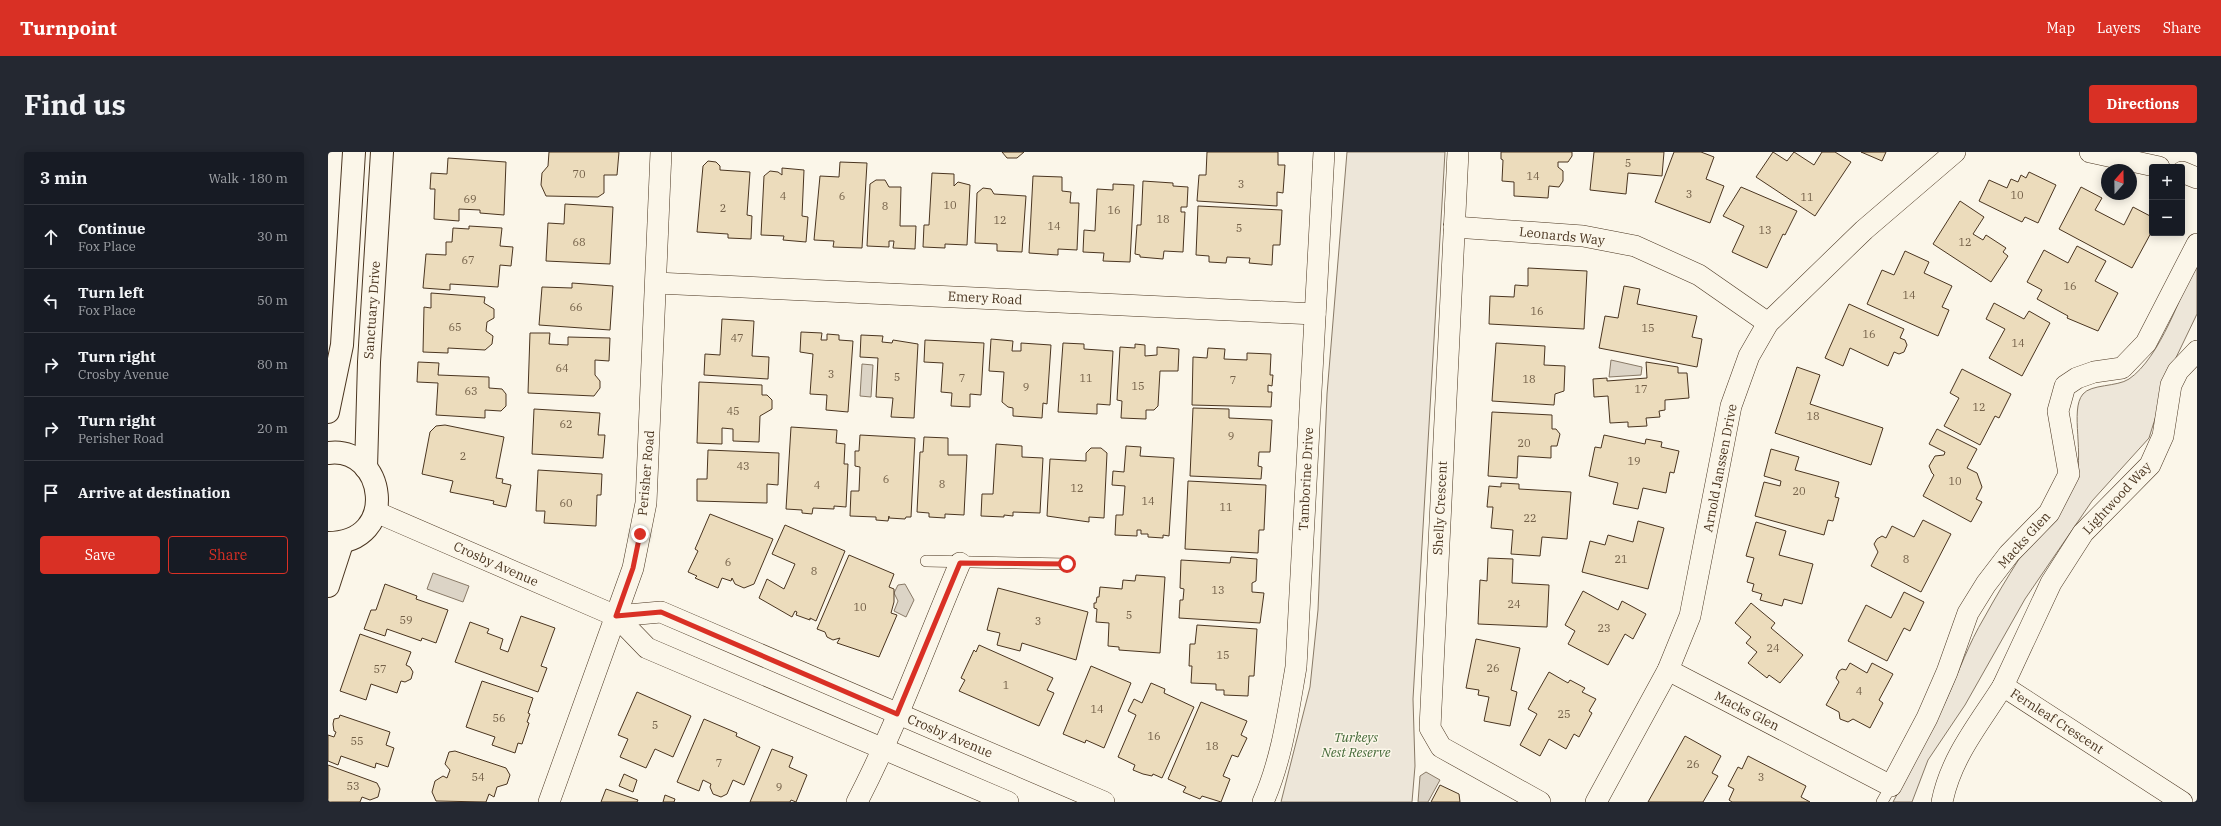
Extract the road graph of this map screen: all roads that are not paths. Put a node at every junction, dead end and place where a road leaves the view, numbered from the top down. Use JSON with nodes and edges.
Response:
{"nodes":[{"id":1,"x":354,"y":152,"type":"edge"},
{"id":2,"x":382,"y":152,"type":"edge"},
{"id":3,"x":662,"y":152,"type":"edge"},
{"id":4,"x":1324,"y":152,"type":"edge"},
{"id":5,"x":1458,"y":152,"type":"edge"},
{"id":6,"x":1955,"y":152,"type":"edge"},
{"id":7,"x":2090,"y":152,"type":"edge"},
{"id":8,"x":2149,"y":165,"type":"edge"},
{"id":9,"x":2185,"y":173,"type":"edge"},
{"id":10,"x":2197,"y":178,"type":"edge"},
{"id":11,"x":1454,"y":227,"type":"junction"},
{"id":12,"x":2197,"y":244,"type":"edge"},
{"id":13,"x":656,"y":283,"type":"junction"},
{"id":14,"x":1315,"y":314,"type":"junction"},
{"id":15,"x":1768,"y":323,"type":"junction"},
{"id":16,"x":2197,"y":351,"type":"edge"},
{"id":17,"x":328,"y":412,"type":"edge"},
{"id":18,"x":328,"y":453,"type":"edge"},
{"id":19,"x":366,"y":468,"type":"junction"},
{"id":20,"x":376,"y":512,"type":"junction"},
{"id":21,"x":335,"y":543,"type":"edge"},
{"id":22,"x":926,"y":561,"type":"dead end"},
{"id":23,"x":960,"y":563,"type":"junction"},
{"id":24,"x":1067,"y":564,"type":"dead end"},
{"id":25,"x":328,"y":586,"type":"edge"},
{"id":26,"x":616,"y":616,"type":"junction"},
{"id":27,"x":1668,"y":670,"type":"junction"},
{"id":28,"x":2003,"y":686,"type":"junction"},
{"id":29,"x":897,"y":714,"type":"junction"},
{"id":30,"x":885,"y":748,"type":"junction"},
{"id":31,"x":1886,"y":794,"type":"edge"},
{"id":32,"x":549,"y":802,"type":"edge"},
{"id":33,"x":857,"y":802,"type":"edge"},
{"id":34,"x":1008,"y":802,"type":"edge"},
{"id":35,"x":1104,"y":802,"type":"edge"},
{"id":36,"x":1264,"y":802,"type":"edge"},
{"id":37,"x":1540,"y":802,"type":"edge"},
{"id":38,"x":1596,"y":802,"type":"edge"},
{"id":39,"x":1942,"y":802,"type":"edge"},
{"id":40,"x":2182,"y":802,"type":"edge"}],
"edges":[{"from":1,"to":17,"type":"main road"},
{"from":2,"to":19,"type":"main road","name":"Sanctuary Drive"},
{"from":3,"to":13,"type":"street","name":"Perisher Road"},
{"from":4,"to":14,"type":"street","name":"Tamborine Drive"},
{"from":5,"to":11,"type":"street","name":"Shelly Crescent"},
{"from":6,"to":15,"type":"street","name":"Arnold Janssen Drive"},
{"from":7,"to":8,"type":"street"},
{"from":9,"to":10,"type":"street"},
{"from":11,"to":15,"type":"street","name":"Leonards Way"},
{"from":11,"to":37,"type":"street","name":"Shelly Crescent"},
{"from":12,"to":31,"type":"street","name":"Macks Glen"},
{"from":13,"to":14,"type":"street","name":"Emery Road"},
{"from":13,"to":26,"type":"street","name":"Perisher Road"},
{"from":14,"to":36,"type":"street","name":"Tamborine Drive"},
{"from":15,"to":27,"type":"street","name":"Arnold Janssen Drive"},
{"from":16,"to":28,"type":"street","name":"Lightwood Way"},
{"from":18,"to":19,"type":"main road"},
{"from":19,"to":20,"type":"main road"},
{"from":20,"to":21,"type":"main road"},
{"from":20,"to":26,"type":"street","name":"Crosby Avenue"},
{"from":21,"to":25,"type":"main road"},
{"from":22,"to":23,"type":"lane"},
{"from":23,"to":24,"type":"lane"},
{"from":23,"to":29,"type":"street"},
{"from":26,"to":29,"type":"street","name":"Crosby Avenue"},
{"from":26,"to":30,"type":"street","name":"Crosby Avenue"},
{"from":26,"to":32,"type":"street","name":"Perisher Road"},
{"from":27,"to":31,"type":"street","name":"Macks Glen"},
{"from":27,"to":38,"type":"street","name":"Arnold Janssen Drive"},
{"from":28,"to":39,"type":"street","name":"Fernleaf Crescent"},
{"from":28,"to":40,"type":"street","name":"Fernleaf Crescent"},
{"from":29,"to":30,"type":"street"},
{"from":29,"to":35,"type":"street","name":"Crosby Avenue"},
{"from":30,"to":33,"type":"street"},
{"from":30,"to":34,"type":"street","name":"Crosby Avenue"}]}
